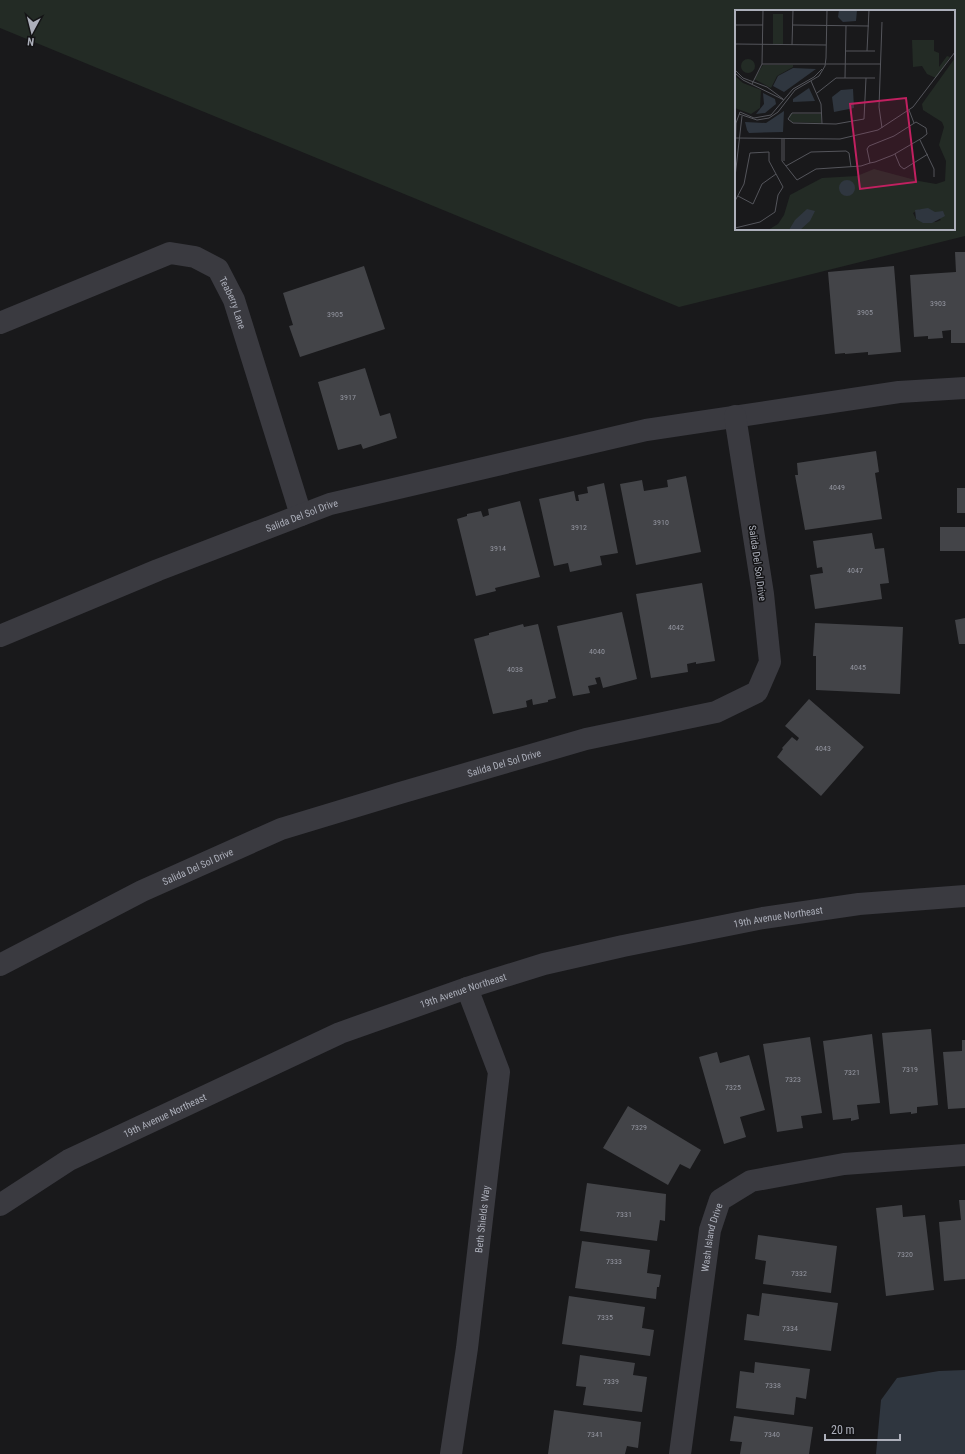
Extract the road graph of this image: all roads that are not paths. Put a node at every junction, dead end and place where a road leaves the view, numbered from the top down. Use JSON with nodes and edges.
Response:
{"nodes":[{"id":1,"x":0,"y":323,"type":"edge"},
{"id":2,"x":965,"y":388,"type":"edge"},
{"id":3,"x":735,"y":416,"type":"junction"},
{"id":4,"x":302,"y":515,"type":"junction"},
{"id":5,"x":0,"y":636,"type":"edge"},
{"id":6,"x":965,"y":896,"type":"edge"},
{"id":7,"x":0,"y":964,"type":"edge"},
{"id":8,"x":467,"y":988,"type":"junction"},
{"id":9,"x":965,"y":1155,"type":"edge"},
{"id":10,"x":0,"y":1205,"type":"edge"},
{"id":11,"x":452,"y":1454,"type":"edge"},
{"id":12,"x":680,"y":1454,"type":"edge"}],
"edges":[{"from":1,"to":4,"type":"street","name":"Teaberry Lane"},
{"from":2,"to":3,"type":"street","name":"Salida Del Sol Drive"},
{"from":3,"to":4,"type":"street","name":"Salida Del Sol Drive"},
{"from":3,"to":7,"type":"street","name":"Salida Del Sol Drive"},
{"from":4,"to":5,"type":"street","name":"Salida Del Sol Drive"},
{"from":6,"to":8,"type":"street","name":"19th Avenue Northeast"},
{"from":8,"to":10,"type":"street","name":"19th Avenue Northeast"},
{"from":8,"to":11,"type":"street","name":"Beth Shields Way"},
{"from":9,"to":12,"type":"street","name":"Wash Island Drive"}]}
